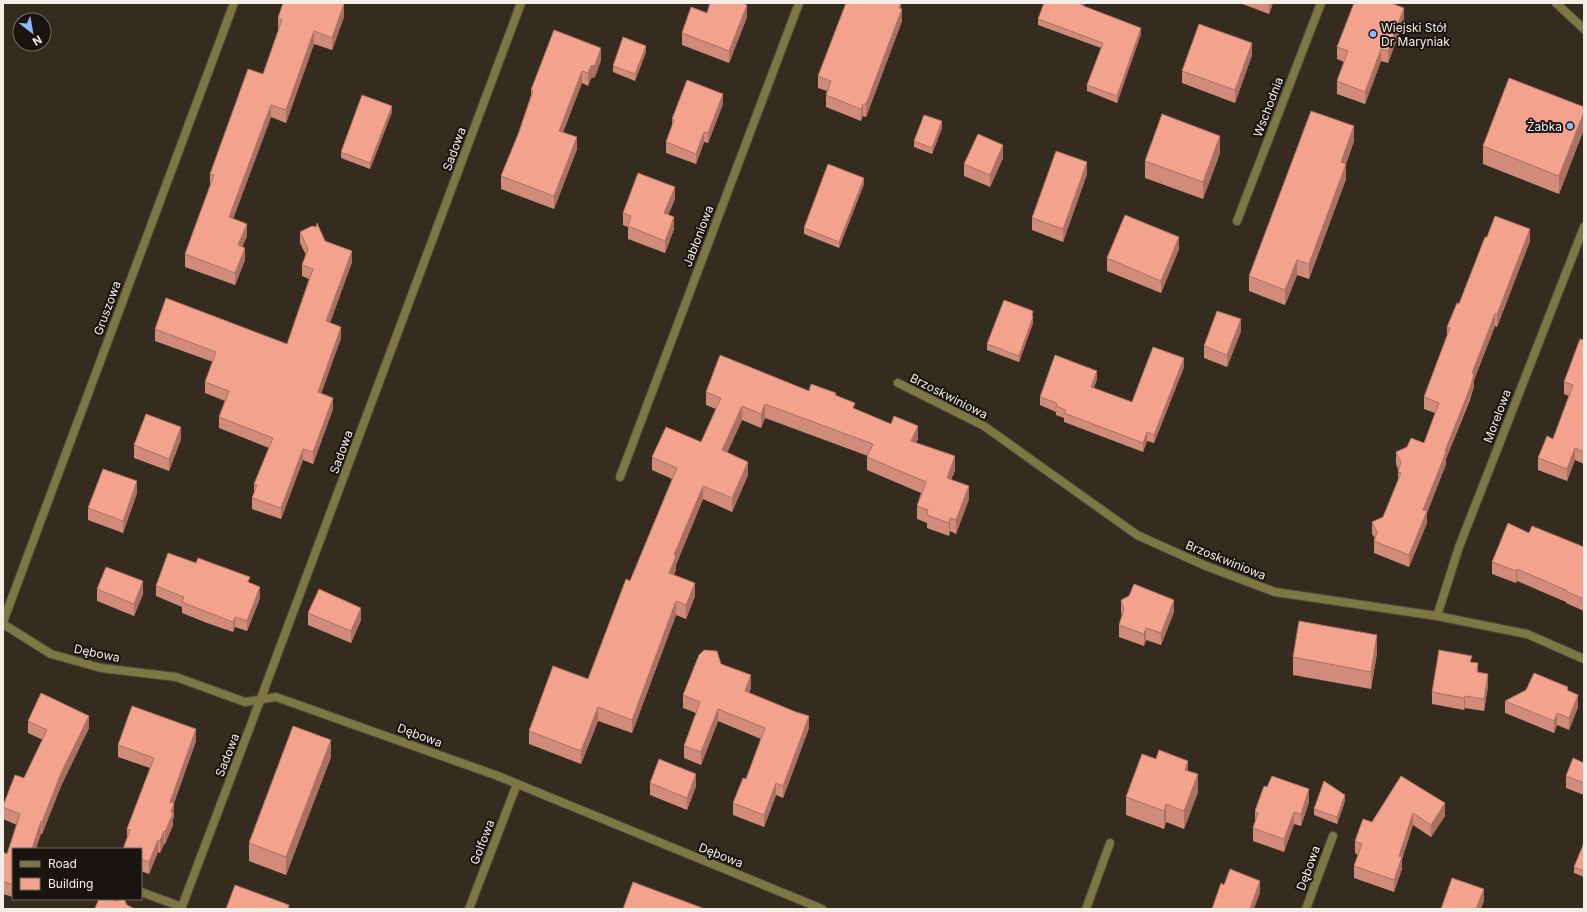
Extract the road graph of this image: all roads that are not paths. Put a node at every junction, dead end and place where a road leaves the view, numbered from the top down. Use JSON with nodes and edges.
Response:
{"nodes":[{"id":1,"x":234,"y":3,"type":"edge"},
{"id":2,"x":521,"y":3,"type":"edge"},
{"id":3,"x":799,"y":3,"type":"edge"},
{"id":4,"x":1321,"y":3,"type":"edge"},
{"id":5,"x":1556,"y":3,"type":"edge"},
{"id":6,"x":1584,"y":29,"type":"edge"},
{"id":7,"x":1237,"y":221,"type":"dead end"},
{"id":8,"x":1584,"y":227,"type":"edge"},
{"id":9,"x":898,"y":383,"type":"dead end"},
{"id":10,"x":620,"y":477,"type":"dead end"},
{"id":11,"x":1437,"y":616,"type":"junction"},
{"id":12,"x":3,"y":623,"type":"edge"},
{"id":13,"x":1584,"y":659,"type":"edge"},
{"id":14,"x":261,"y":698,"type":"junction"},
{"id":15,"x":517,"y":784,"type":"junction"},
{"id":16,"x":1333,"y":836,"type":"dead end"},
{"id":17,"x":1110,"y":843,"type":"dead end"},
{"id":18,"x":142,"y":892,"type":"edge"},
{"id":19,"x":181,"y":908,"type":"edge"},
{"id":20,"x":469,"y":909,"type":"edge"},
{"id":21,"x":822,"y":909,"type":"edge"},
{"id":22,"x":1086,"y":909,"type":"edge"},
{"id":23,"x":1306,"y":909,"type":"edge"}],
"edges":[{"from":1,"to":12,"type":"street","name":"Gruszowa"},
{"from":2,"to":14,"type":"street","name":"Sadowa"},
{"from":3,"to":10,"type":"street","name":"Jabłoniowa"},
{"from":4,"to":7,"type":"street","name":"Wschodnia"},
{"from":5,"to":6,"type":"street"},
{"from":8,"to":11,"type":"street","name":"Morelowa"},
{"from":9,"to":11,"type":"street","name":"Brzoskwiniowa"},
{"from":11,"to":13,"type":"street","name":"Brzoskwiniowa"},
{"from":12,"to":14,"type":"street","name":"Dębowa"},
{"from":14,"to":15,"type":"street","name":"Dębowa"},
{"from":14,"to":19,"type":"street","name":"Sadowa"},
{"from":15,"to":20,"type":"street","name":"Golfowa"},
{"from":15,"to":21,"type":"street","name":"Dębowa"},
{"from":16,"to":23,"type":"street","name":"Dębowa"},
{"from":17,"to":22,"type":"street"},
{"from":18,"to":19,"type":"street"}]}
